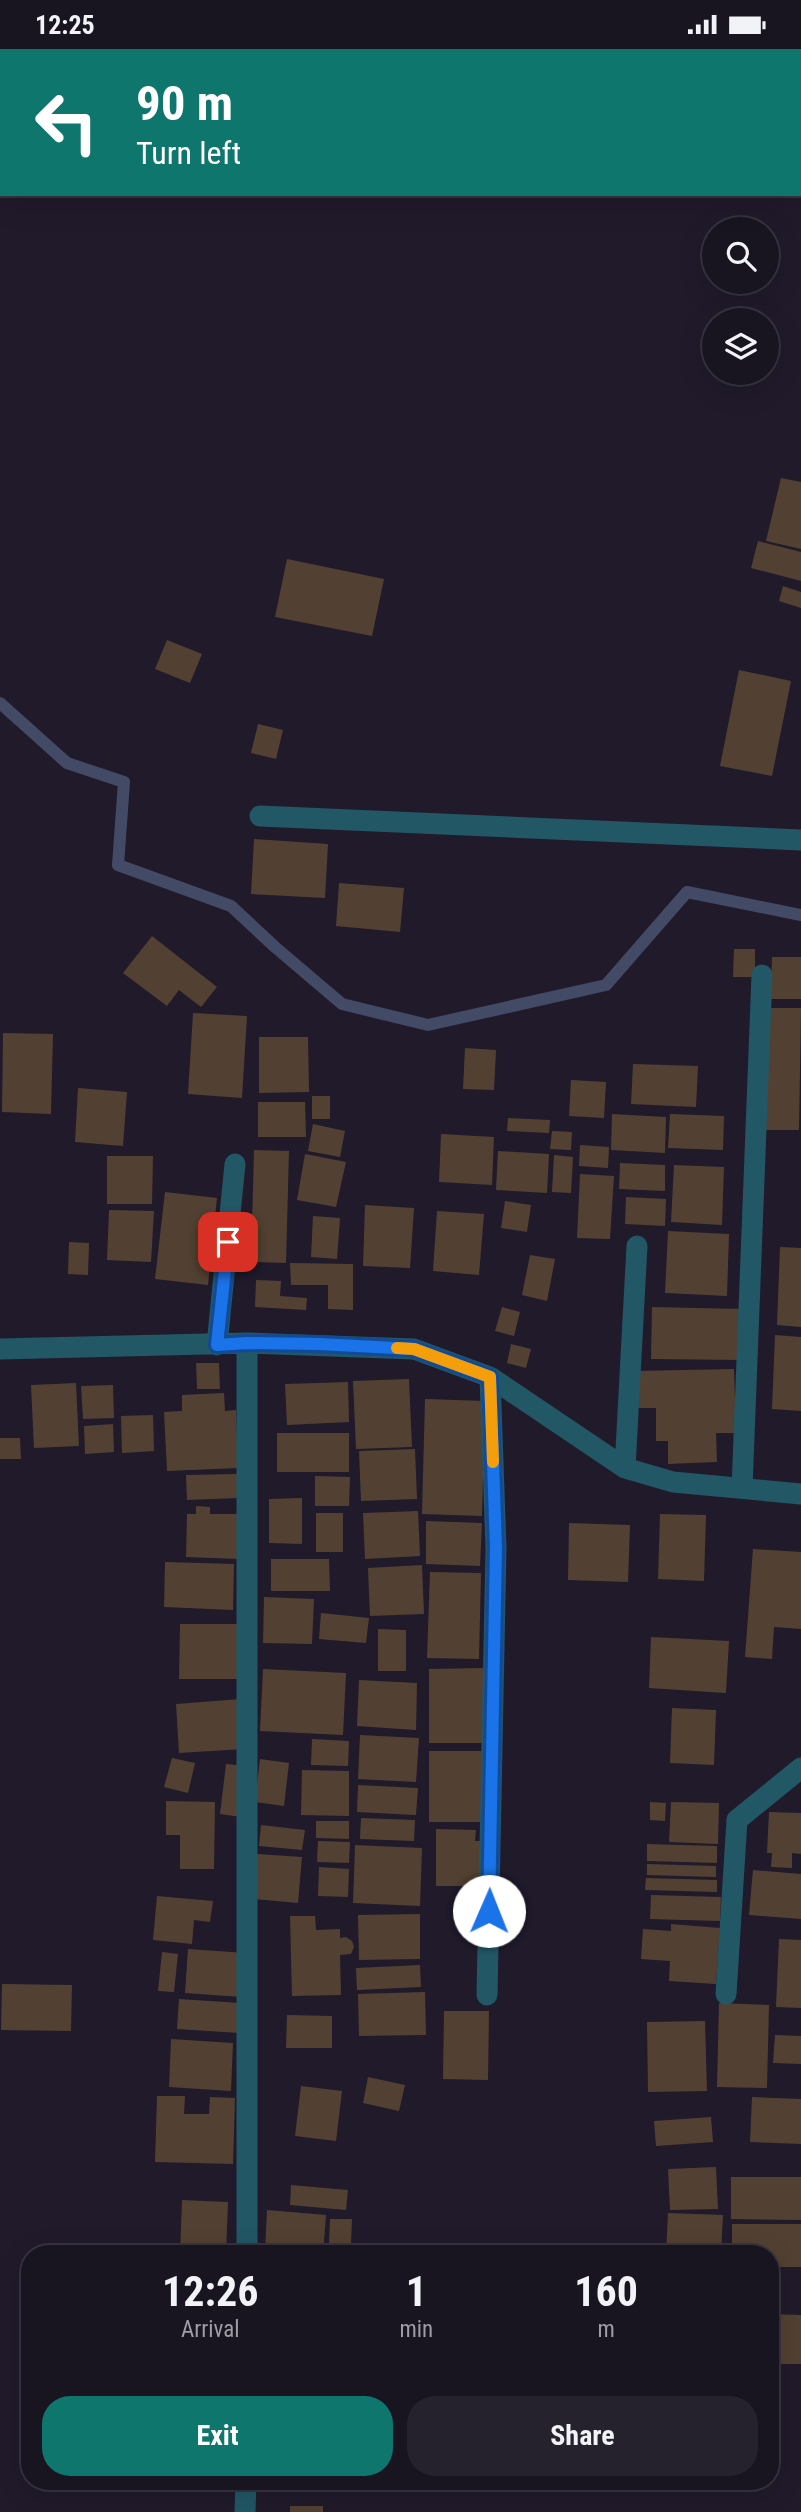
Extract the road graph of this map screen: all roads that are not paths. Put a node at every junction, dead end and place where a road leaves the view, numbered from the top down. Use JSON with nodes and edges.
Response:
{"nodes":[{"id":1,"x":260,"y":816,"type":"dead end"},
{"id":2,"x":801,"y":839,"type":"edge"},
{"id":3,"x":762,"y":975,"type":"dead end"},
{"id":4,"x":235,"y":1164,"type":"dead end"},
{"id":5,"x":637,"y":1246,"type":"dead end"},
{"id":6,"x":247,"y":1343,"type":"junction"},
{"id":7,"x":217,"y":1345,"type":"junction"},
{"id":8,"x":0,"y":1349,"type":"edge"},
{"id":9,"x":490,"y":1377,"type":"junction"},
{"id":10,"x":625,"y":1468,"type":"junction"},
{"id":11,"x":742,"y":1488,"type":"junction"},
{"id":12,"x":801,"y":1494,"type":"edge"},
{"id":13,"x":801,"y":1768,"type":"edge"},
{"id":14,"x":726,"y":1994,"type":"dead end"},
{"id":15,"x":488,"y":1995,"type":"dead end"},
{"id":16,"x":247,"y":2245,"type":"edge"},
{"id":17,"x":246,"y":2490,"type":"edge"},
{"id":18,"x":245,"y":2512,"type":"edge"}],
"edges":[{"from":1,"to":2,"type":"street"},
{"from":3,"to":11,"type":"street"},
{"from":4,"to":7,"type":"street"},
{"from":5,"to":10,"type":"street"},
{"from":6,"to":7,"type":"street"},
{"from":6,"to":9,"type":"street"},
{"from":6,"to":16,"type":"street"},
{"from":7,"to":8,"type":"street"},
{"from":9,"to":10,"type":"street"},
{"from":9,"to":15,"type":"street"},
{"from":10,"to":11,"type":"street"},
{"from":11,"to":12,"type":"street"},
{"from":13,"to":14,"type":"street"},
{"from":17,"to":18,"type":"street"}]}
